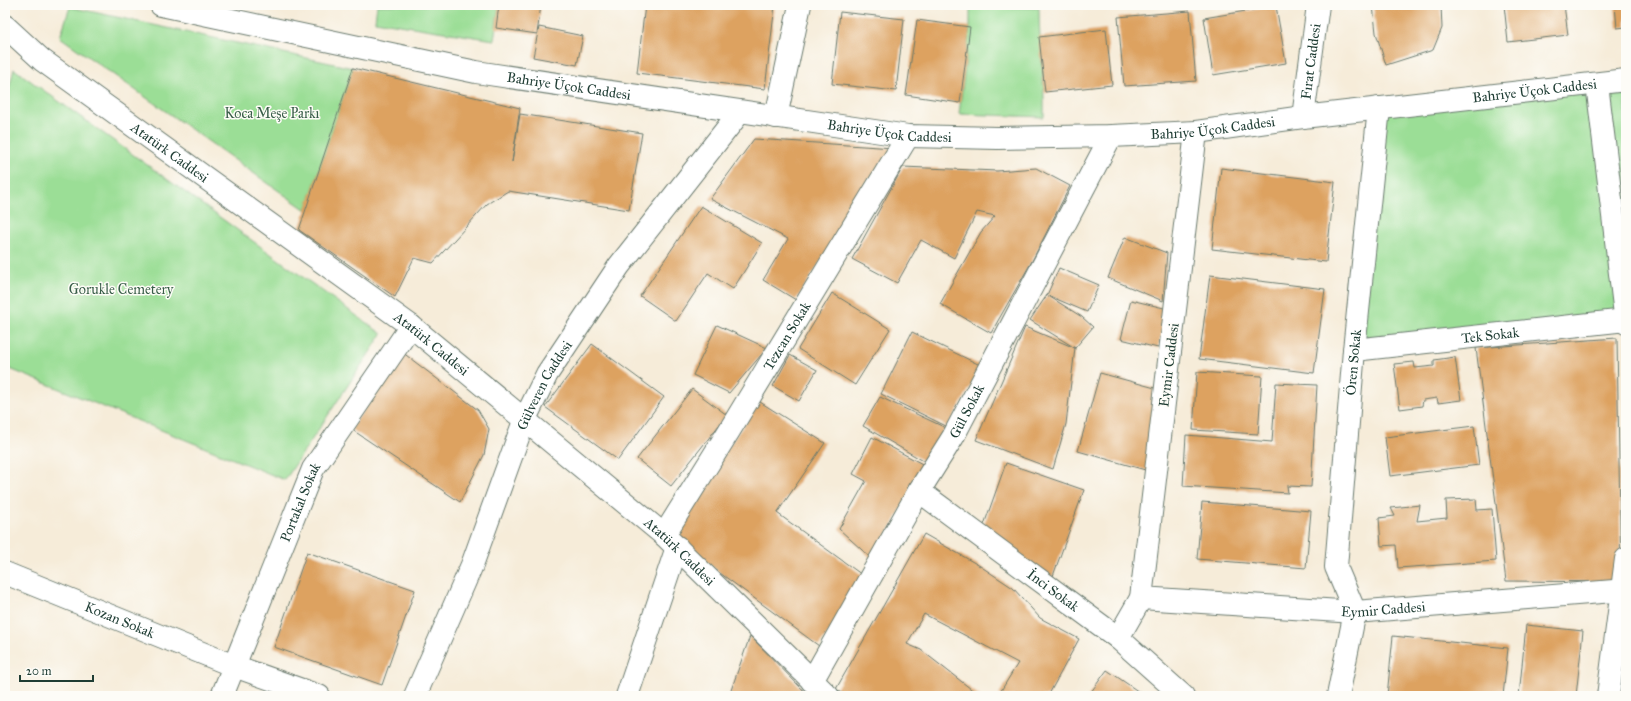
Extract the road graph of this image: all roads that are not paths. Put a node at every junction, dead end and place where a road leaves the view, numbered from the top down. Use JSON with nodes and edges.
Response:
{"nodes":[{"id":1,"x":161,"y":5,"type":"edge"},
{"id":2,"x":800,"y":5,"type":"edge"},
{"id":3,"x":1318,"y":5,"type":"edge"},
{"id":4,"x":5,"y":26,"type":"edge"},
{"id":5,"x":1626,"y":80,"type":"edge"},
{"id":6,"x":1597,"y":84,"type":"junction"},
{"id":7,"x":1379,"y":108,"type":"junction"},
{"id":8,"x":740,"y":112,"type":"junction"},
{"id":9,"x":776,"y":117,"type":"junction"},
{"id":10,"x":1303,"y":117,"type":"junction"},
{"id":11,"x":1196,"y":132,"type":"junction"},
{"id":12,"x":908,"y":136,"type":"junction"},
{"id":13,"x":1112,"y":136,"type":"junction"},
{"id":14,"x":1626,"y":321,"type":"edge"},
{"id":15,"x":411,"y":326,"type":"junction"},
{"id":16,"x":1354,"y":350,"type":"junction"},
{"id":17,"x":524,"y":421,"type":"junction"},
{"id":18,"x":919,"y":491,"type":"junction"},
{"id":19,"x":670,"y":541,"type":"junction"},
{"id":20,"x":1626,"y":559,"type":"edge"},
{"id":21,"x":5,"y":573,"type":"edge"},
{"id":22,"x":1623,"y":591,"type":"edge"},
{"id":23,"x":1141,"y":598,"type":"junction"},
{"id":24,"x":1355,"y":612,"type":"junction"},
{"id":25,"x":1118,"y":638,"type":"junction"},
{"id":26,"x":234,"y":666,"type":"junction"},
{"id":27,"x":812,"y":681,"type":"junction"},
{"id":28,"x":222,"y":696,"type":"edge"},
{"id":29,"x":319,"y":696,"type":"edge"},
{"id":30,"x":415,"y":696,"type":"edge"},
{"id":31,"x":627,"y":696,"type":"edge"},
{"id":32,"x":828,"y":696,"type":"edge"},
{"id":33,"x":1183,"y":696,"type":"edge"},
{"id":34,"x":1338,"y":696,"type":"edge"},
{"id":35,"x":1608,"y":696,"type":"edge"}],
"edges":[{"from":1,"to":8,"type":"street","name":"Bahriye Üçok Caddesi"},
{"from":2,"to":9,"type":"street"},
{"from":3,"to":10,"type":"street","name":"Fırat Caddesi"},
{"from":4,"to":15,"type":"street","name":"Atatürk Caddesi"},
{"from":5,"to":6,"type":"street","name":"Bahriye Üçok Caddesi"},
{"from":6,"to":7,"type":"street","name":"Bahriye Üçok Caddesi"},
{"from":6,"to":14,"type":"street"},
{"from":7,"to":10,"type":"street","name":"Bahriye Üçok Caddesi"},
{"from":7,"to":16,"type":"street","name":"Ören Sokak"},
{"from":8,"to":9,"type":"street","name":"Bahriye Üçok Caddesi"},
{"from":8,"to":17,"type":"street","name":"Gülveren Caddesi"},
{"from":9,"to":12,"type":"street","name":"Bahriye Üçok Caddesi"},
{"from":10,"to":11,"type":"street","name":"Bahriye Üçok Caddesi"},
{"from":11,"to":13,"type":"street","name":"Bahriye Üçok Caddesi"},
{"from":11,"to":23,"type":"street","name":"Eymir Caddesi"},
{"from":12,"to":13,"type":"street","name":"Bahriye Üçok Caddesi"},
{"from":12,"to":19,"type":"street","name":"Tezcan Sokak"},
{"from":13,"to":18,"type":"street","name":"Gül Sokak"},
{"from":14,"to":16,"type":"street","name":"Tek Sokak"},
{"from":15,"to":17,"type":"street","name":"Atatürk Caddesi"},
{"from":15,"to":26,"type":"street","name":"Portakal Sokak"},
{"from":16,"to":24,"type":"street","name":"Ören Sokak"},
{"from":17,"to":19,"type":"street","name":"Atatürk Caddesi"},
{"from":17,"to":30,"type":"street","name":"Gülveren Caddesi"},
{"from":18,"to":25,"type":"street","name":"İnci Sokak"},
{"from":18,"to":27,"type":"street","name":"Gül Sokak"},
{"from":19,"to":27,"type":"street","name":"Atatürk Caddesi"},
{"from":19,"to":31,"type":"street","name":"Tezcan Sokak"},
{"from":20,"to":22,"type":"street"},
{"from":21,"to":26,"type":"street","name":"Kozan Sokak"},
{"from":22,"to":24,"type":"street","name":"Eymir Caddesi"},
{"from":22,"to":35,"type":"street"},
{"from":23,"to":24,"type":"street","name":"Eymir Caddesi"},
{"from":23,"to":25,"type":"street","name":"Eymir Caddesi"},
{"from":24,"to":34,"type":"street"},
{"from":25,"to":33,"type":"street","name":"İnci Sokak"},
{"from":26,"to":28,"type":"street","name":"Portakal Sokak"},
{"from":26,"to":29,"type":"street","name":"Kozan Sokak"},
{"from":27,"to":32,"type":"street","name":"Atatürk Caddesi"}]}
